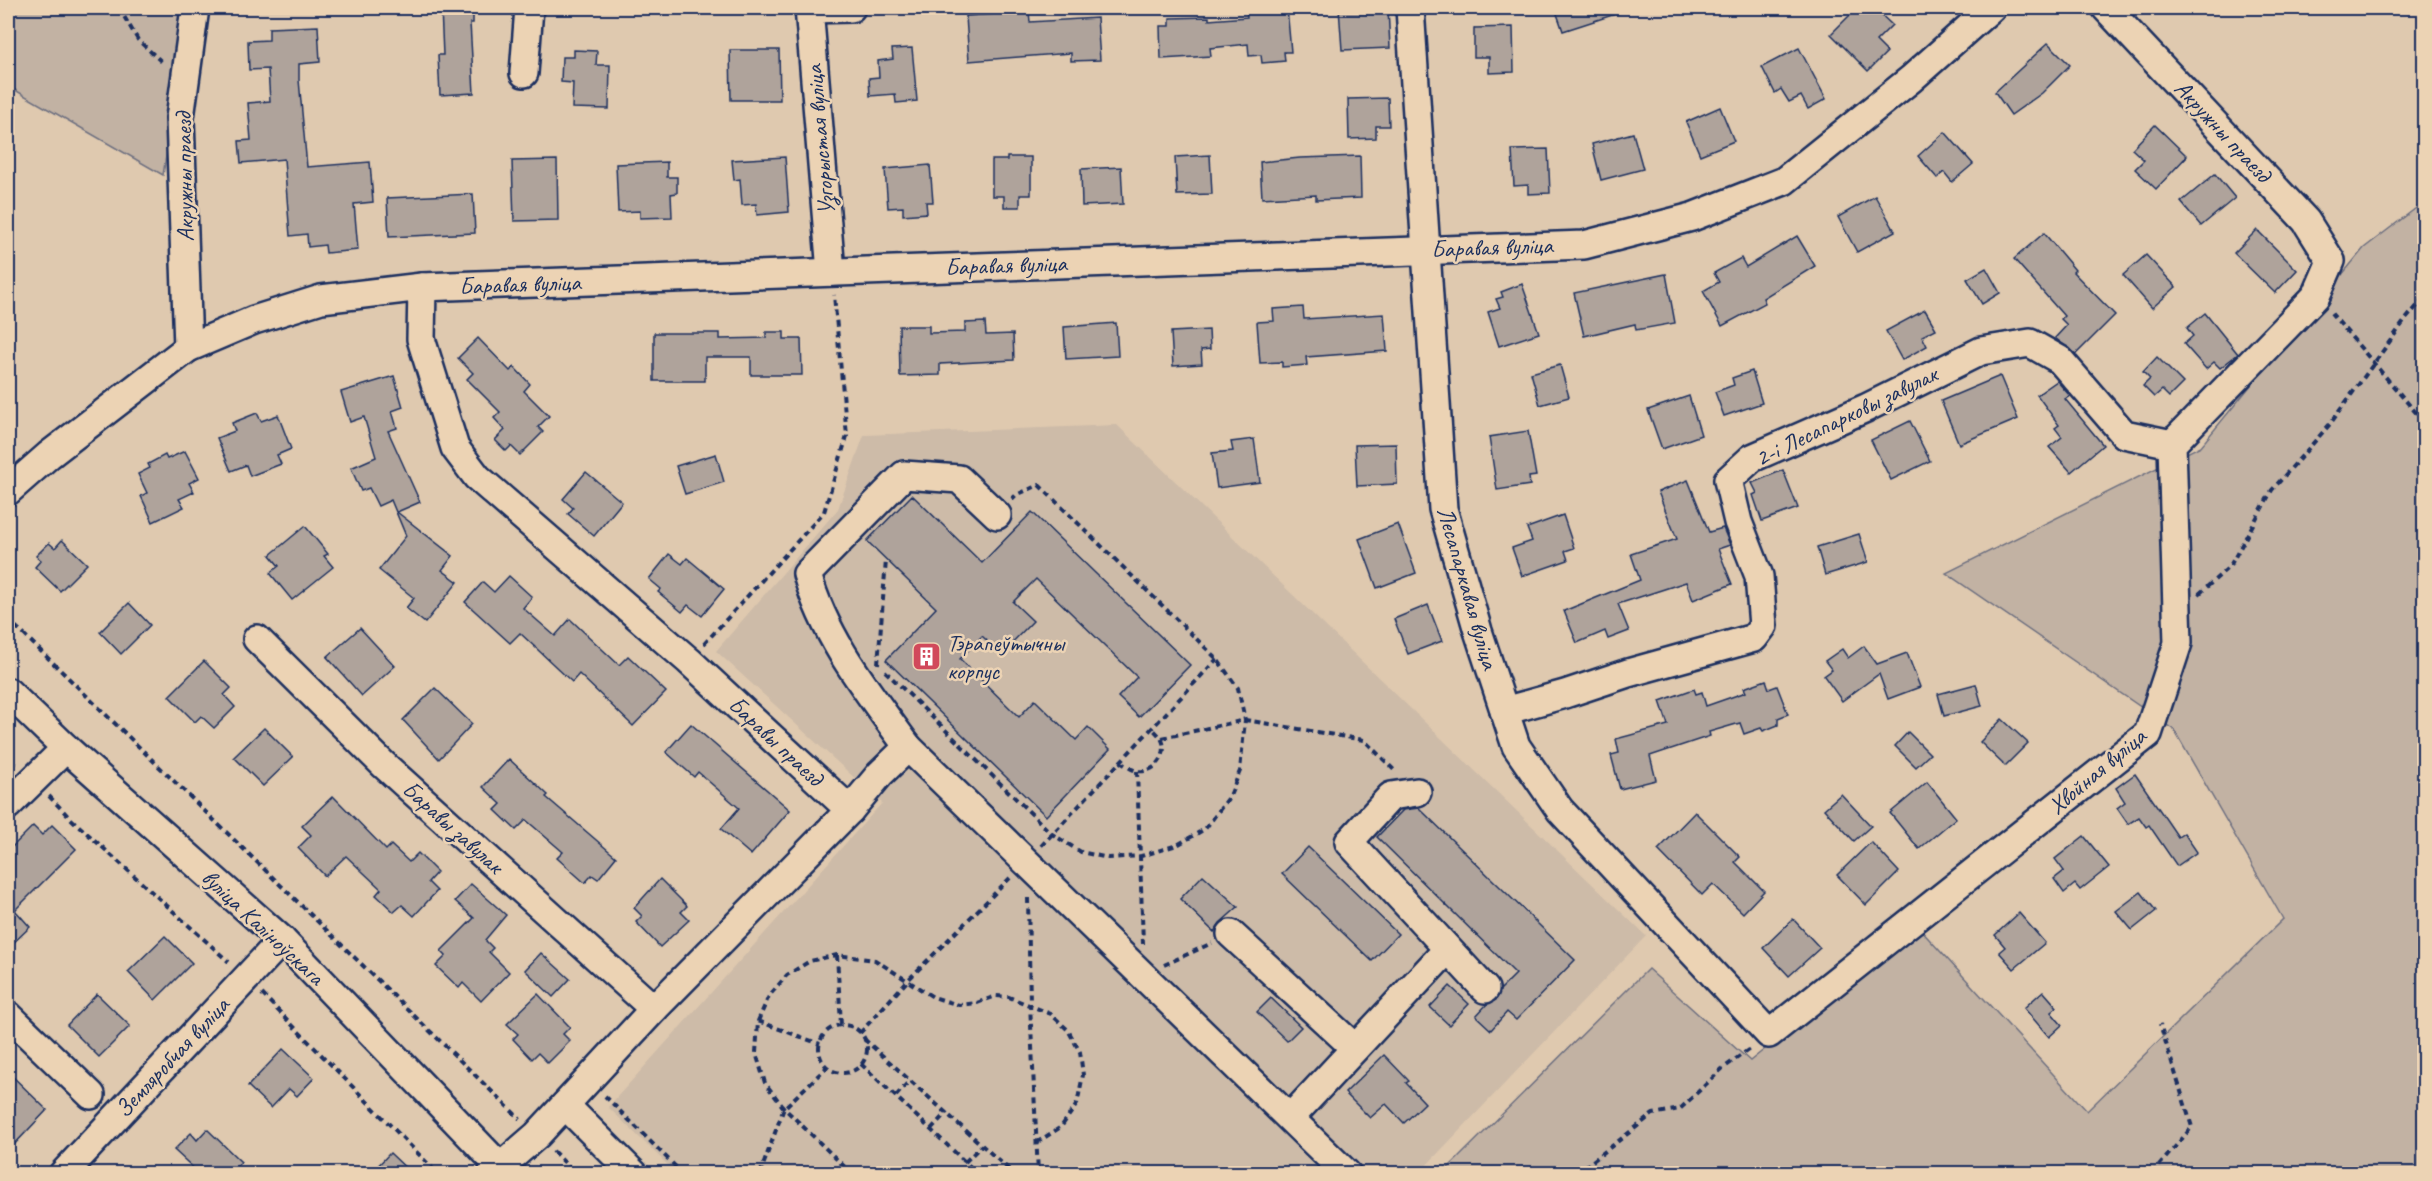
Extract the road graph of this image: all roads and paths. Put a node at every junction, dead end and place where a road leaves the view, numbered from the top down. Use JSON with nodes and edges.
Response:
{"nodes":[{"id":1,"x":119,"y":8,"type":"edge"},
{"id":2,"x":195,"y":8,"type":"edge"},
{"id":3,"x":529,"y":8,"type":"edge"},
{"id":4,"x":808,"y":8,"type":"edge"},
{"id":5,"x":851,"y":8,"type":"edge"},
{"id":6,"x":1410,"y":8,"type":"edge"},
{"id":7,"x":1991,"y":8,"type":"edge"},
{"id":8,"x":2106,"y":8,"type":"edge"},
{"id":9,"x":524,"y":72,"type":"dead end"},
{"id":10,"x":185,"y":82,"type":"junction"},
{"id":11,"x":1427,"y":249,"type":"junction"},
{"id":12,"x":831,"y":272,"type":"junction"},
{"id":13,"x":422,"y":287,"type":"junction"},
{"id":14,"x":2316,"y":296,"type":"junction"},
{"id":15,"x":2424,"y":298,"type":"edge"},
{"id":16,"x":188,"y":348,"type":"junction"},
{"id":17,"x":2374,"y":364,"type":"junction"},
{"id":18,"x":2424,"y":422,"type":"edge"},
{"id":19,"x":2172,"y":444,"type":"junction"},
{"id":20,"x":8,"y":491,"type":"edge"},
{"id":21,"x":997,"y":515,"type":"joint"},
{"id":22,"x":886,"y":560,"type":"dead end"},
{"id":23,"x":2177,"y":616,"type":"junction"},
{"id":24,"x":8,"y":618,"type":"edge"},
{"id":25,"x":257,"y":639,"type":"dead end"},
{"id":26,"x":1217,"y":659,"type":"junction"},
{"id":27,"x":689,"y":661,"type":"junction"},
{"id":28,"x":8,"y":692,"type":"edge"},
{"id":29,"x":1504,"y":711,"type":"junction"},
{"id":30,"x":1245,"y":720,"type":"junction"},
{"id":31,"x":1153,"y":729,"type":"junction"},
{"id":32,"x":1162,"y":738,"type":"junction"},
{"id":33,"x":908,"y":747,"type":"junction"},
{"id":34,"x":66,"y":748,"type":"junction"},
{"id":35,"x":8,"y":756,"type":"edge"},
{"id":36,"x":1120,"y":762,"type":"junction"},
{"id":37,"x":1137,"y":771,"type":"junction"},
{"id":38,"x":33,"y":779,"type":"junction"},
{"id":39,"x":1417,"y":792,"type":"joint"},
{"id":40,"x":8,"y":805,"type":"edge"},
{"id":41,"x":850,"y":810,"type":"junction"},
{"id":42,"x":1052,"y":834,"type":"junction"},
{"id":43,"x":1141,"y":856,"type":"junction"},
{"id":44,"x":1027,"y":861,"type":"junction"},
{"id":45,"x":1028,"y":896,"type":"dead end"},
{"id":46,"x":1231,"y":934,"type":"joint"},
{"id":47,"x":282,"y":940,"type":"junction"},
{"id":48,"x":1447,"y":950,"type":"junction"},
{"id":49,"x":837,"y":955,"type":"junction"},
{"id":50,"x":1144,"y":974,"type":"junction"},
{"id":51,"x":246,"y":978,"type":"junction"},
{"id":52,"x":908,"y":980,"type":"junction"},
{"id":53,"x":1485,"y":989,"type":"dead end"},
{"id":54,"x":1030,"y":1004,"type":"junction"},
{"id":55,"x":654,"y":1009,"type":"junction"},
{"id":56,"x":8,"y":1016,"type":"edge"},
{"id":57,"x":758,"y":1021,"type":"junction"},
{"id":58,"x":2160,"y":1024,"type":"dead end"},
{"id":59,"x":841,"y":1025,"type":"junction"},
{"id":60,"x":860,"y":1033,"type":"junction"},
{"id":61,"x":1769,"y":1034,"type":"junction"},
{"id":62,"x":864,"y":1039,"type":"junction"},
{"id":63,"x":820,"y":1044,"type":"junction"},
{"id":64,"x":1355,"y":1048,"type":"junction"},
{"id":65,"x":861,"y":1064,"type":"junction"},
{"id":66,"x":827,"y":1067,"type":"junction"},
{"id":67,"x":910,"y":1080,"type":"junction"},
{"id":68,"x":598,"y":1089,"type":"dead end"},
{"id":69,"x":91,"y":1095,"type":"dead end"},
{"id":70,"x":896,"y":1096,"type":"junction"},
{"id":71,"x":565,"y":1105,"type":"junction"},
{"id":72,"x":784,"y":1108,"type":"junction"},
{"id":73,"x":947,"y":1112,"type":"junction"},
{"id":74,"x":1291,"y":1117,"type":"junction"},
{"id":75,"x":930,"y":1129,"type":"junction"},
{"id":76,"x":537,"y":1135,"type":"junction"},
{"id":77,"x":1036,"y":1143,"type":"junction"},
{"id":78,"x":982,"y":1144,"type":"junction"},
{"id":79,"x":965,"y":1162,"type":"junction"},
{"id":80,"x":499,"y":1171,"type":"edge"},
{"id":81,"x":63,"y":1173,"type":"edge"},
{"id":82,"x":438,"y":1173,"type":"edge"},
{"id":83,"x":576,"y":1173,"type":"edge"},
{"id":84,"x":634,"y":1173,"type":"edge"},
{"id":85,"x":683,"y":1173,"type":"edge"},
{"id":86,"x":760,"y":1173,"type":"edge"},
{"id":87,"x":852,"y":1173,"type":"edge"},
{"id":88,"x":978,"y":1173,"type":"edge"},
{"id":89,"x":1014,"y":1173,"type":"edge"},
{"id":90,"x":1038,"y":1173,"type":"edge"},
{"id":91,"x":1347,"y":1173,"type":"edge"},
{"id":92,"x":1576,"y":1173,"type":"edge"},
{"id":93,"x":2152,"y":1173,"type":"edge"}],
"edges":[{"from":1,"to":10,"type":"path"},
{"from":2,"to":10,"type":"street","name":"Акружны праезд"},
{"from":3,"to":9,"type":"street"},
{"from":4,"to":5,"type":"street"},
{"from":4,"to":12,"type":"street","name":"Узгорыстая вуліца"},
{"from":6,"to":11,"type":"street","name":"Лесапаркавая вуліца"},
{"from":7,"to":11,"type":"street","name":"Баравая вуліца"},
{"from":8,"to":14,"type":"street","name":"Акружны праезд"},
{"from":10,"to":16,"type":"street","name":"Акружны праезд"},
{"from":11,"to":12,"type":"street","name":"Баравая вуліца"},
{"from":11,"to":29,"type":"street","name":"Лесапаркавая вуліца"},
{"from":12,"to":13,"type":"street","name":"Баравая вуліца"},
{"from":12,"to":27,"type":"path"},
{"from":13,"to":16,"type":"street","name":"Баравая вуліца"},
{"from":13,"to":27,"type":"street","name":"Баравы праезд"},
{"from":14,"to":17,"type":"path"},
{"from":14,"to":19,"type":"street"},
{"from":15,"to":17,"type":"path"},
{"from":16,"to":20,"type":"street","name":"Баравая вуліца"},
{"from":17,"to":18,"type":"path"},
{"from":17,"to":23,"type":"path"},
{"from":19,"to":23,"type":"street","name":"Хвойная вуліца"},
{"from":19,"to":29,"type":"street","name":"2-і Лесапарковы завулак"},
{"from":21,"to":26,"type":"path"},
{"from":21,"to":33,"type":"street"},
{"from":22,"to":42,"type":"path"},
{"from":23,"to":61,"type":"street","name":"Хвойная вуліца"},
{"from":24,"to":76,"type":"path"},
{"from":25,"to":55,"type":"street","name":"Баравы завулак"},
{"from":26,"to":30,"type":"path"},
{"from":26,"to":31,"type":"path"},
{"from":27,"to":41,"type":"street","name":"Баравы праезд"},
{"from":28,"to":34,"type":"street","name":"вуліца Каліноўскага"},
{"from":29,"to":61,"type":"street","name":"Лесапаркавая вуліца"},
{"from":30,"to":32,"type":"path"},
{"from":30,"to":39,"type":"path"},
{"from":30,"to":43,"type":"path"},
{"from":31,"to":32,"type":"path"},
{"from":31,"to":36,"type":"path"},
{"from":32,"to":37,"type":"path"},
{"from":33,"to":41,"type":"street"},
{"from":33,"to":44,"type":"street"},
{"from":34,"to":38,"type":"street"},
{"from":34,"to":47,"type":"street","name":"вуліца Каліноўскага"},
{"from":35,"to":38,"type":"path"},
{"from":36,"to":37,"type":"path"},
{"from":36,"to":42,"type":"path"},
{"from":37,"to":43,"type":"path"},
{"from":38,"to":40,"type":"street"},
{"from":38,"to":51,"type":"path"},
{"from":39,"to":48,"type":"street"},
{"from":41,"to":55,"type":"street"},
{"from":42,"to":43,"type":"path"},
{"from":42,"to":44,"type":"path"},
{"from":43,"to":50,"type":"path"},
{"from":44,"to":50,"type":"street"},
{"from":44,"to":52,"type":"path"},
{"from":45,"to":54,"type":"path"},
{"from":46,"to":50,"type":"path"},
{"from":46,"to":64,"type":"street"},
{"from":47,"to":51,"type":"street","name":"Земляробчая вуліца"},
{"from":47,"to":80,"type":"street","name":"вуліца Каліноўскага"},
{"from":48,"to":53,"type":"street"},
{"from":48,"to":64,"type":"street"},
{"from":49,"to":52,"type":"path"},
{"from":49,"to":57,"type":"path"},
{"from":49,"to":59,"type":"path"},
{"from":50,"to":74,"type":"street"},
{"from":51,"to":81,"type":"street","name":"Земляробчая вуліца"},
{"from":51,"to":82,"type":"path"},
{"from":52,"to":54,"type":"path"},
{"from":52,"to":60,"type":"path"},
{"from":54,"to":77,"type":"path"},
{"from":54,"to":77,"type":"path"},
{"from":55,"to":71,"type":"street"},
{"from":56,"to":69,"type":"street"},
{"from":57,"to":63,"type":"path"},
{"from":57,"to":72,"type":"path"},
{"from":58,"to":93,"type":"path"},
{"from":59,"to":60,"type":"path"},
{"from":59,"to":63,"type":"path"},
{"from":60,"to":62,"type":"path"},
{"from":61,"to":92,"type":"path"},
{"from":62,"to":65,"type":"path"},
{"from":62,"to":67,"type":"path"},
{"from":63,"to":66,"type":"path"},
{"from":64,"to":74,"type":"street"},
{"from":65,"to":66,"type":"path"},
{"from":65,"to":70,"type":"path"},
{"from":66,"to":72,"type":"path"},
{"from":67,"to":70,"type":"path"},
{"from":67,"to":73,"type":"path"},
{"from":68,"to":85,"type":"path"},
{"from":70,"to":75,"type":"path"},
{"from":71,"to":76,"type":"street"},
{"from":71,"to":84,"type":"street"},
{"from":72,"to":86,"type":"path"},
{"from":72,"to":87,"type":"path"},
{"from":73,"to":75,"type":"path"},
{"from":73,"to":78,"type":"path"},
{"from":74,"to":91,"type":"street"},
{"from":75,"to":79,"type":"path"},
{"from":76,"to":80,"type":"street"},
{"from":76,"to":83,"type":"path"},
{"from":77,"to":90,"type":"path"},
{"from":78,"to":79,"type":"path"},
{"from":78,"to":89,"type":"path"},
{"from":79,"to":88,"type":"path"}]}
